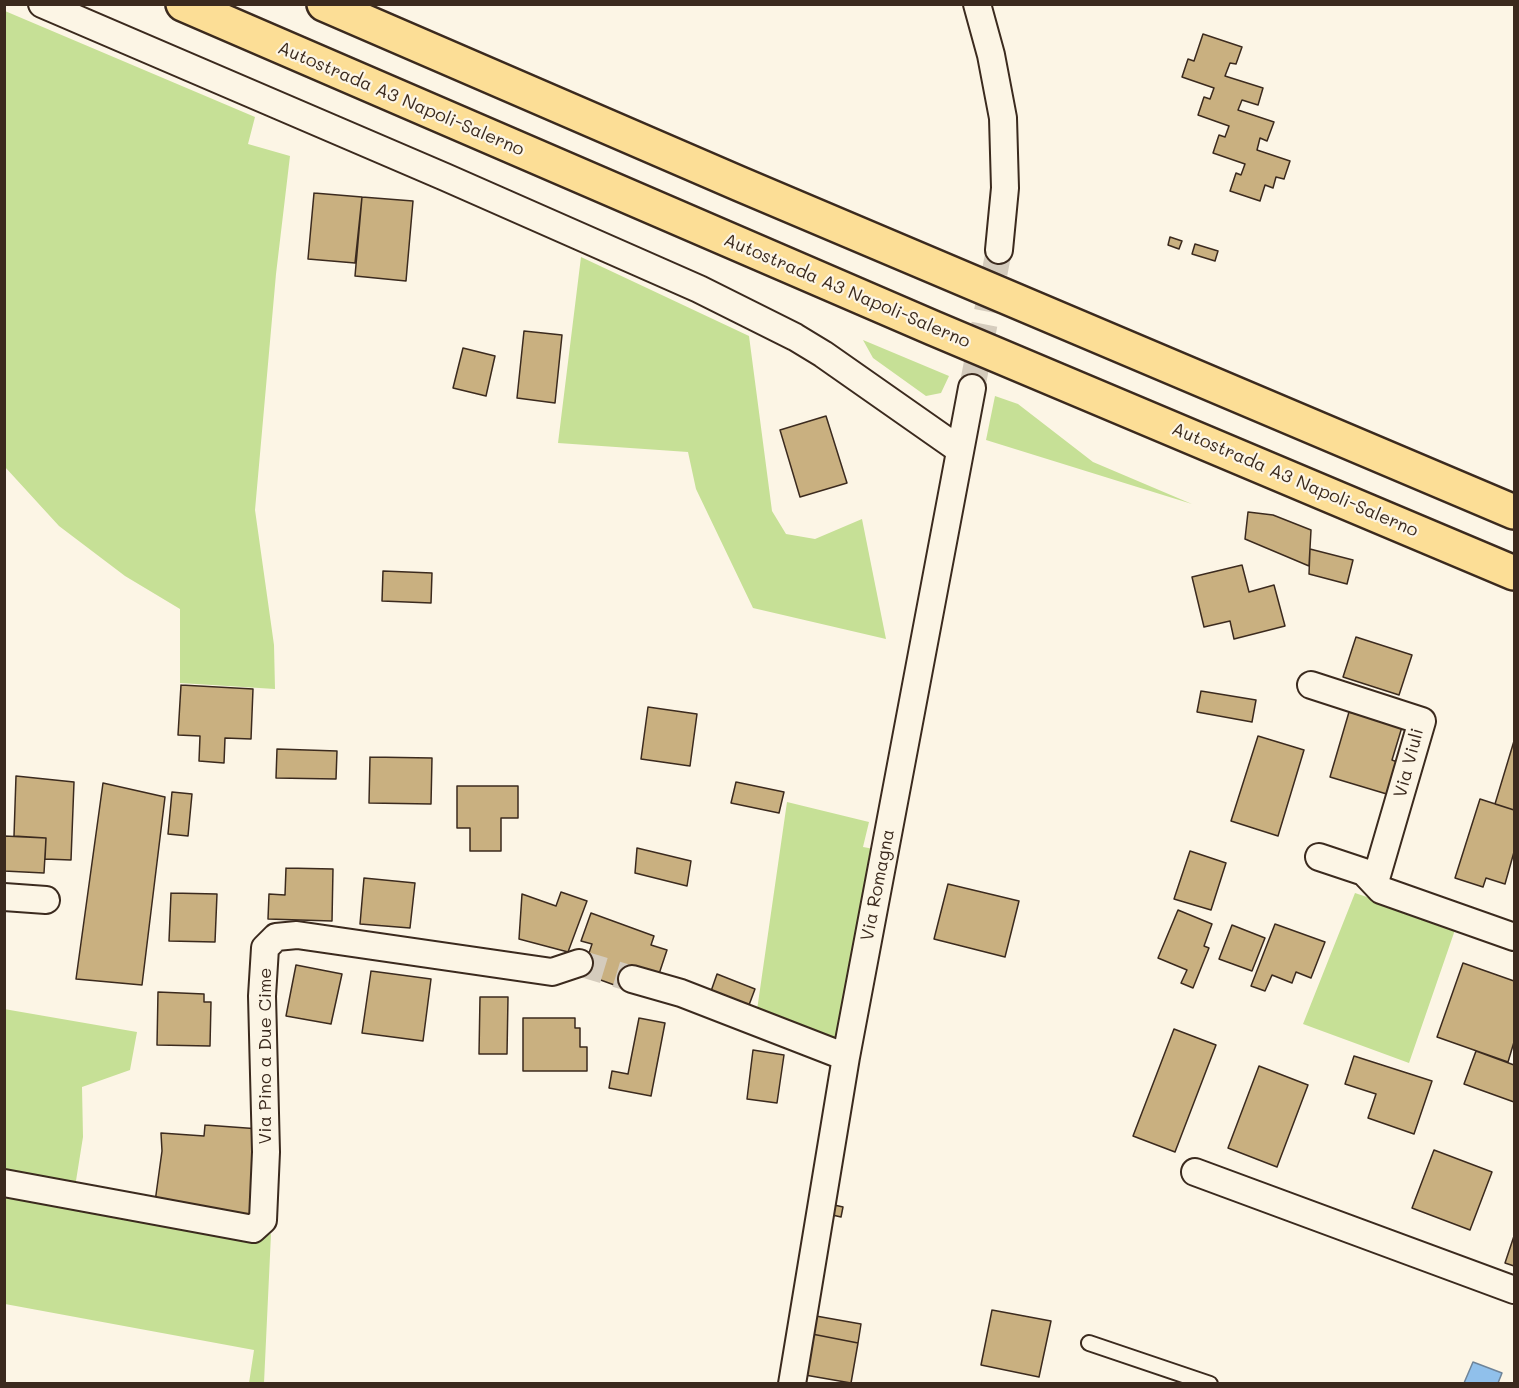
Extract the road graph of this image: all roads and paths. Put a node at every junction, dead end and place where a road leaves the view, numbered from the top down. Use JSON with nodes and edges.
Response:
{"nodes":[{"id":1,"x":42,"y":4,"type":"edge"},
{"id":2,"x":183,"y":4,"type":"edge"},
{"id":3,"x":324,"y":4,"type":"edge"},
{"id":4,"x":977,"y":4,"type":"edge"},
{"id":5,"x":999,"y":250,"type":"tunnel mouth"},
{"id":6,"x":972,"y":388,"type":"tunnel mouth"},
{"id":7,"x":960,"y":450,"type":"junction"},
{"id":8,"x":1515,"y":512,"type":"edge"},
{"id":9,"x":1515,"y":573,"type":"edge"},
{"id":10,"x":1311,"y":685,"type":"dead end"},
{"id":11,"x":1319,"y":857,"type":"dead end"},
{"id":12,"x":1375,"y":882,"type":"junction"},
{"id":13,"x":4,"y":897,"type":"edge"},
{"id":14,"x":46,"y":900,"type":"dead end"},
{"id":15,"x":1515,"y":938,"type":"edge"},
{"id":16,"x":579,"y":963,"type":"tunnel mouth"},
{"id":17,"x":632,"y":979,"type":"tunnel mouth"},
{"id":18,"x":846,"y":1057,"type":"junction"},
{"id":19,"x":1195,"y":1172,"type":"dead end"},
{"id":20,"x":4,"y":1184,"type":"edge"},
{"id":21,"x":1515,"y":1290,"type":"edge"},
{"id":22,"x":1089,"y":1343,"type":"dead end"},
{"id":23,"x":792,"y":1383,"type":"edge"},
{"id":24,"x":1210,"y":1383,"type":"edge"}],
"edges":[{"from":1,"to":7,"type":"street"},
{"from":2,"to":9,"type":"highway","name":"Autostrada A3 Napoli-Salerno"},
{"from":3,"to":8,"type":"highway"},
{"from":4,"to":5,"type":"street"},
{"from":6,"to":7,"type":"street","name":"Via Romagna"},
{"from":7,"to":18,"type":"street","name":"Via Romagna"},
{"from":10,"to":12,"type":"street","name":"Via Viuli"},
{"from":11,"to":12,"type":"street"},
{"from":12,"to":15,"type":"street"},
{"from":13,"to":14,"type":"street"},
{"from":16,"to":20,"type":"street","name":"Via Pino a Due Cime"},
{"from":17,"to":18,"type":"street"},
{"from":18,"to":23,"type":"street","name":"Via Romagna"},
{"from":19,"to":21,"type":"street"},
{"from":22,"to":24,"type":"lane"}]}
